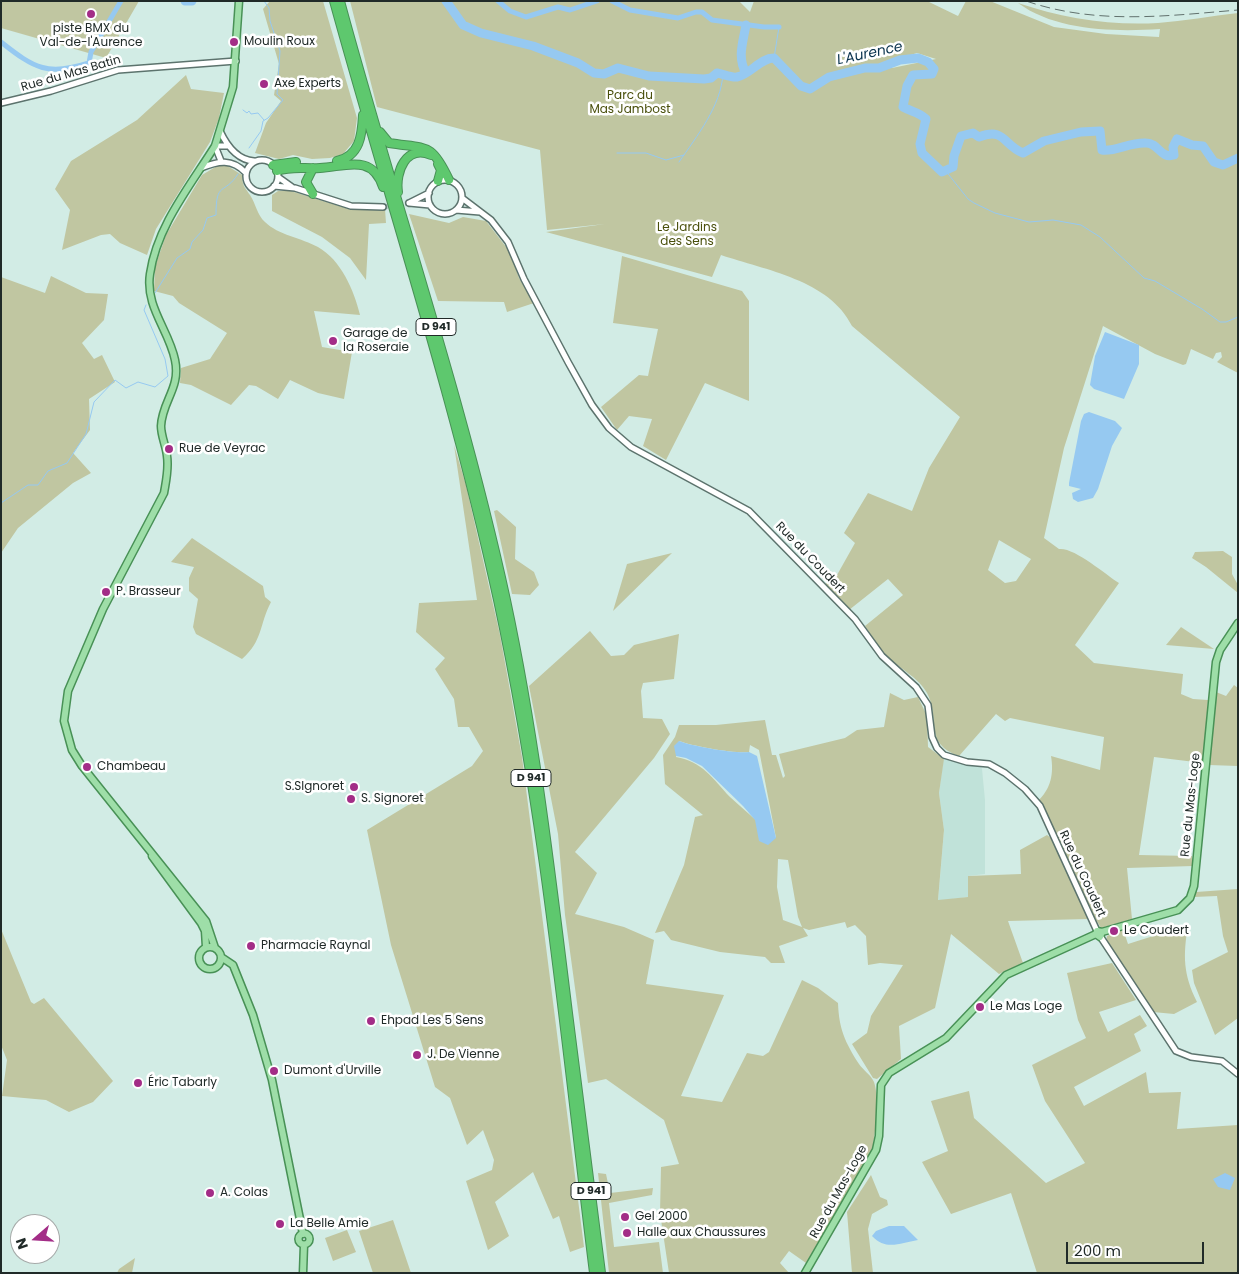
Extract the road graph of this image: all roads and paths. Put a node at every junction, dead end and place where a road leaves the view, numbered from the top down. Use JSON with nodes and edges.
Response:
{"nodes":[{"id":1,"x":334,"y":1,"type":"edge"},
{"id":2,"x":340,"y":1,"type":"edge"},
{"id":3,"x":239,"y":2,"type":"edge"},
{"id":4,"x":236,"y":61,"type":"junction"},
{"id":5,"x":1,"y":103,"type":"edge"},
{"id":6,"x":366,"y":106,"type":"junction"},
{"id":7,"x":220,"y":131,"type":"junction"},
{"id":8,"x":215,"y":146,"type":"junction"},
{"id":9,"x":227,"y":146,"type":"junction"},
{"id":10,"x":221,"y":161,"type":"junction"},
{"id":11,"x":255,"y":162,"type":"junction"},
{"id":12,"x":201,"y":168,"type":"junction"},
{"id":13,"x":313,"y":168,"type":"junction"},
{"id":14,"x":276,"y":171,"type":"junction"},
{"id":15,"x":246,"y":174,"type":"junction"},
{"id":16,"x":449,"y":180,"type":"junction"},
{"id":17,"x":438,"y":181,"type":"junction"},
{"id":18,"x":274,"y":186,"type":"junction"},
{"id":19,"x":294,"y":188,"type":"junction"},
{"id":20,"x":428,"y":193,"type":"junction"},
{"id":21,"x":313,"y":194,"type":"junction"},
{"id":22,"x":462,"y":198,"type":"junction"},
{"id":23,"x":398,"y":203,"type":"junction"},
{"id":24,"x":430,"y":205,"type":"junction"},
{"id":25,"x":383,"y":207,"type":"tunnel mouth"},
{"id":26,"x":456,"y":210,"type":"junction"},
{"id":27,"x":480,"y":212,"type":"junction"},
{"id":28,"x":399,"y":224,"type":"junction"},
{"id":29,"x":1238,"y":623,"type":"edge"},
{"id":30,"x":151,"y":854,"type":"junction"},
{"id":31,"x":1099,"y":933,"type":"junction"},
{"id":32,"x":206,"y":947,"type":"junction"},
{"id":33,"x":215,"y":948,"type":"junction"},
{"id":34,"x":221,"y":957,"type":"junction"},
{"id":35,"x":217,"y":966,"type":"junction"},
{"id":36,"x":235,"y":969,"type":"junction"},
{"id":37,"x":1238,"y":1074,"type":"edge"},
{"id":38,"x":591,"y":1247,"type":"junction"},
{"id":39,"x":303,"y":1273,"type":"edge"},
{"id":40,"x":590,"y":1273,"type":"edge"},
{"id":41,"x":594,"y":1273,"type":"edge"},
{"id":42,"x":601,"y":1273,"type":"edge"},
{"id":43,"x":804,"y":1273,"type":"edge"}],
"edges":[{"from":1,"to":6,"type":"highway","number":"D 941"},
{"from":2,"to":6,"type":"highway","number":"D 941"},
{"from":3,"to":4,"type":"main road"},
{"from":4,"to":5,"type":"street","name":"Rue du Mas Batin"},
{"from":4,"to":7,"type":"main road"},
{"from":6,"to":14,"type":"highway"},
{"from":6,"to":16,"type":"highway"},
{"from":6,"to":23,"type":"highway","number":"D 941"},
{"from":6,"to":28,"type":"highway","number":"D 941"},
{"from":7,"to":8,"type":"main road"},
{"from":7,"to":9,"type":"street"},
{"from":8,"to":9,"type":"street"},
{"from":8,"to":10,"type":"street"},
{"from":8,"to":12,"type":"main road"},
{"from":9,"to":11,"type":"street"},
{"from":10,"to":12,"type":"street"},
{"from":10,"to":15,"type":"street"},
{"from":11,"to":14,"type":"street"},
{"from":11,"to":15,"type":"street"},
{"from":12,"to":30,"type":"main road"},
{"from":13,"to":14,"type":"highway"},
{"from":13,"to":21,"type":"highway"},
{"from":13,"to":28,"type":"highway"},
{"from":14,"to":18,"type":"street"},
{"from":14,"to":19,"type":"street"},
{"from":15,"to":18,"type":"street"},
{"from":16,"to":17,"type":"street"},
{"from":16,"to":22,"type":"street"},
{"from":17,"to":20,"type":"street"},
{"from":17,"to":23,"type":"highway"},
{"from":18,"to":19,"type":"street"},
{"from":19,"to":21,"type":"street"},
{"from":20,"to":24,"type":"street"},
{"from":20,"to":24,"type":"street"},
{"from":21,"to":25,"type":"street"},
{"from":22,"to":26,"type":"street"},
{"from":22,"to":27,"type":"street","name":"Rue du Coudert"},
{"from":23,"to":42,"type":"highway","number":"D 941"},
{"from":24,"to":26,"type":"street"},
{"from":26,"to":27,"type":"street"},
{"from":27,"to":31,"type":"street","name":"Rue du Coudert"},
{"from":28,"to":38,"type":"highway","number":"D 941"},
{"from":29,"to":31,"type":"main road","name":"Rue du Mas-Loge"},
{"from":30,"to":32,"type":"main road"},
{"from":30,"to":33,"type":"main road"},
{"from":31,"to":37,"type":"street","name":"Rue du Coudert"},
{"from":31,"to":43,"type":"main road","name":"Rue du Mas-Loge"},
{"from":32,"to":33,"type":"main road"},
{"from":32,"to":35,"type":"main road"},
{"from":33,"to":34,"type":"main road"},
{"from":34,"to":35,"type":"main road"},
{"from":34,"to":36,"type":"main road"},
{"from":35,"to":36,"type":"main road"},
{"from":36,"to":39,"type":"main road"},
{"from":38,"to":40,"type":"highway"},
{"from":38,"to":41,"type":"highway","number":"D 941"}]}
